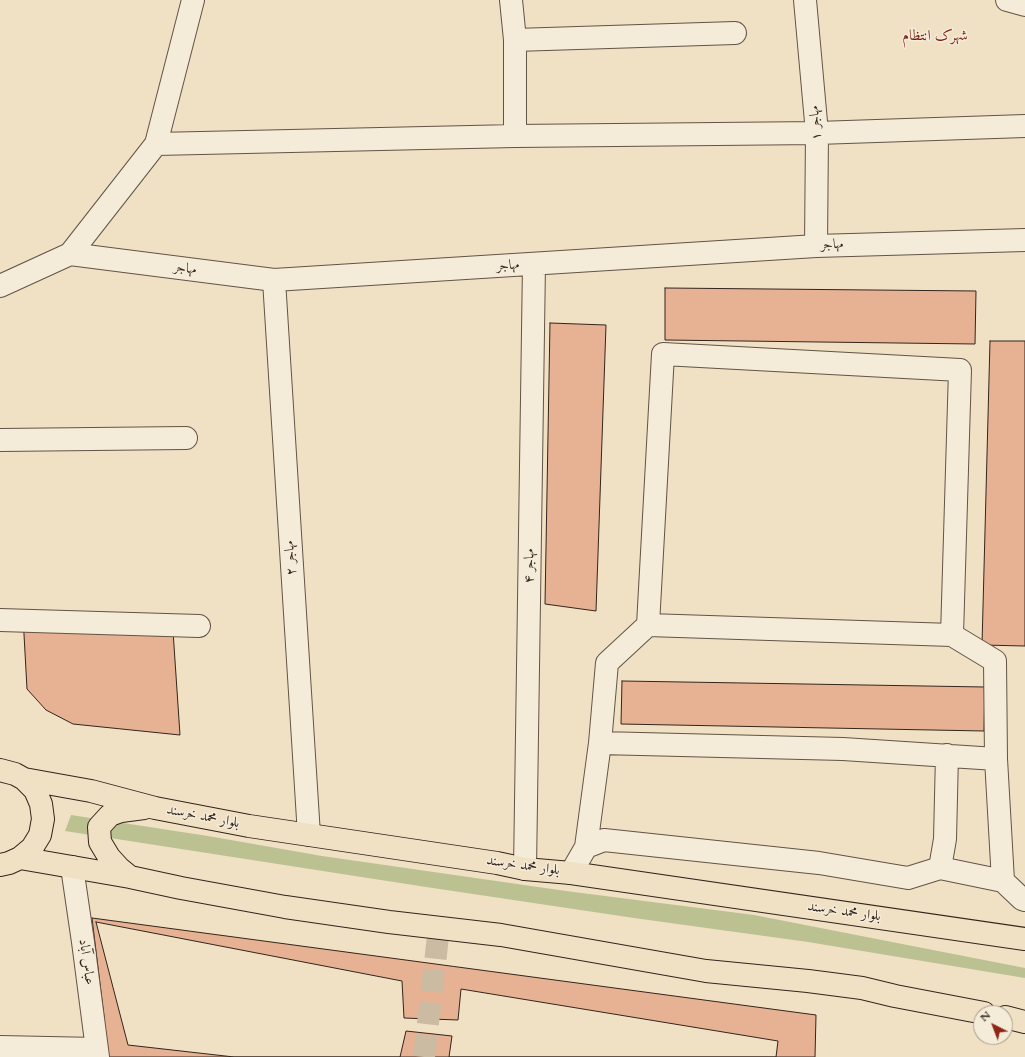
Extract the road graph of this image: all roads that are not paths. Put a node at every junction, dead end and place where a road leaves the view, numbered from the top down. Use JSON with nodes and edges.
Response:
{"nodes":[{"id":1,"x":193,"y":0,"type":"edge"},
{"id":2,"x":511,"y":0,"type":"edge"},
{"id":3,"x":805,"y":0,"type":"edge"},
{"id":4,"x":1007,"y":0,"type":"edge"},
{"id":5,"x":1025,"y":4,"type":"edge"},
{"id":6,"x":735,"y":33,"type":"dead end"},
{"id":7,"x":515,"y":40,"type":"junction"},
{"id":8,"x":1025,"y":126,"type":"edge"},
{"id":9,"x":817,"y":133,"type":"junction"},
{"id":10,"x":515,"y":136,"type":"junction"},
{"id":11,"x":156,"y":144,"type":"junction"},
{"id":12,"x":1025,"y":240,"type":"edge"},
{"id":13,"x":816,"y":246,"type":"junction"},
{"id":14,"x":70,"y":254,"type":"junction"},
{"id":15,"x":534,"y":264,"type":"junction"},
{"id":16,"x":274,"y":280,"type":"junction"},
{"id":17,"x":0,"y":286,"type":"edge"},
{"id":18,"x":186,"y":438,"type":"dead end"},
{"id":19,"x":0,"y":440,"type":"edge"},
{"id":20,"x":0,"y":620,"type":"edge"},
{"id":21,"x":648,"y":625,"type":"junction"},
{"id":22,"x":199,"y":626,"type":"dead end"},
{"id":23,"x":952,"y":635,"type":"junction"},
{"id":24,"x":600,"y":743,"type":"junction"},
{"id":25,"x":947,"y":755,"type":"junction"},
{"id":26,"x":996,"y":759,"type":"junction"},
{"id":27,"x":0,"y":770,"type":"edge"},
{"id":28,"x":24,"y":779,"type":"junction"},
{"id":29,"x":155,"y":808,"type":"junction"},
{"id":30,"x":309,"y":835,"type":"junction"},
{"id":31,"x":586,"y":847,"type":"junction"},
{"id":32,"x":20,"y":858,"type":"junction"},
{"id":33,"x":0,"y":865,"type":"edge"},
{"id":34,"x":72,"y":867,"type":"junction"},
{"id":35,"x":940,"y":868,"type":"junction"},
{"id":36,"x":525,"y":869,"type":"junction"},
{"id":37,"x":570,"y":873,"type":"junction"},
{"id":38,"x":130,"y":877,"type":"junction"},
{"id":39,"x":1003,"y":881,"type":"junction"},
{"id":40,"x":1025,"y":900,"type":"edge"},
{"id":41,"x":1025,"y":939,"type":"edge"},
{"id":42,"x":973,"y":1011,"type":"edge"},
{"id":43,"x":1013,"y":1019,"type":"edge"},
{"id":44,"x":1025,"y":1022,"type":"edge"},
{"id":45,"x":0,"y":1047,"type":"edge"},
{"id":46,"x":98,"y":1053,"type":"edge"}],
"edges":[{"from":1,"to":11,"type":"street"},
{"from":2,"to":7,"type":"street"},
{"from":3,"to":9,"type":"street","name":"مهاجر ۱"},
{"from":4,"to":5,"type":"street"},
{"from":6,"to":7,"type":"street"},
{"from":7,"to":10,"type":"street"},
{"from":8,"to":9,"type":"street"},
{"from":9,"to":10,"type":"street"},
{"from":9,"to":13,"type":"street","name":"مهاجر ۱"},
{"from":10,"to":11,"type":"street"},
{"from":11,"to":14,"type":"street"},
{"from":12,"to":13,"type":"street","name":"مهاجر"},
{"from":13,"to":15,"type":"street","name":"مهاجر"},
{"from":14,"to":16,"type":"street","name":"مهاجر"},
{"from":14,"to":17,"type":"street"},
{"from":15,"to":16,"type":"street","name":"مهاجر"},
{"from":15,"to":36,"type":"street","name":"مهاجر ۴"},
{"from":16,"to":30,"type":"street","name":"مهاجر ۲"},
{"from":18,"to":19,"type":"street"},
{"from":20,"to":22,"type":"street"},
{"from":21,"to":23,"type":"street"},
{"from":21,"to":23,"type":"street"},
{"from":21,"to":24,"type":"street"},
{"from":23,"to":26,"type":"street"},
{"from":24,"to":25,"type":"street"},
{"from":24,"to":31,"type":"street"},
{"from":25,"to":26,"type":"street"},
{"from":25,"to":35,"type":"street"},
{"from":26,"to":39,"type":"street"},
{"from":27,"to":28,"type":"main road","name":"بلوار محمد خرسند"},
{"from":28,"to":29,"type":"main road","name":"بلوار محمد خرسند"},
{"from":28,"to":32,"type":"main road"},
{"from":29,"to":30,"type":"main road","name":"بلوار محمد خرسند"},
{"from":29,"to":38,"type":"main road"},
{"from":30,"to":36,"type":"main road","name":"بلوار محمد خرسند"},
{"from":31,"to":35,"type":"street"},
{"from":31,"to":37,"type":"street"},
{"from":32,"to":33,"type":"main road"},
{"from":32,"to":34,"type":"main road"},
{"from":34,"to":38,"type":"main road"},
{"from":34,"to":46,"type":"street","name":"عباس آباد"},
{"from":35,"to":39,"type":"street"},
{"from":36,"to":37,"type":"main road","name":"بلوار محمد خرسند"},
{"from":37,"to":41,"type":"main road","name":"بلوار محمد خرسند"},
{"from":38,"to":42,"type":"main road"},
{"from":39,"to":40,"type":"street"},
{"from":43,"to":44,"type":"main road"},
{"from":45,"to":46,"type":"street"}]}
